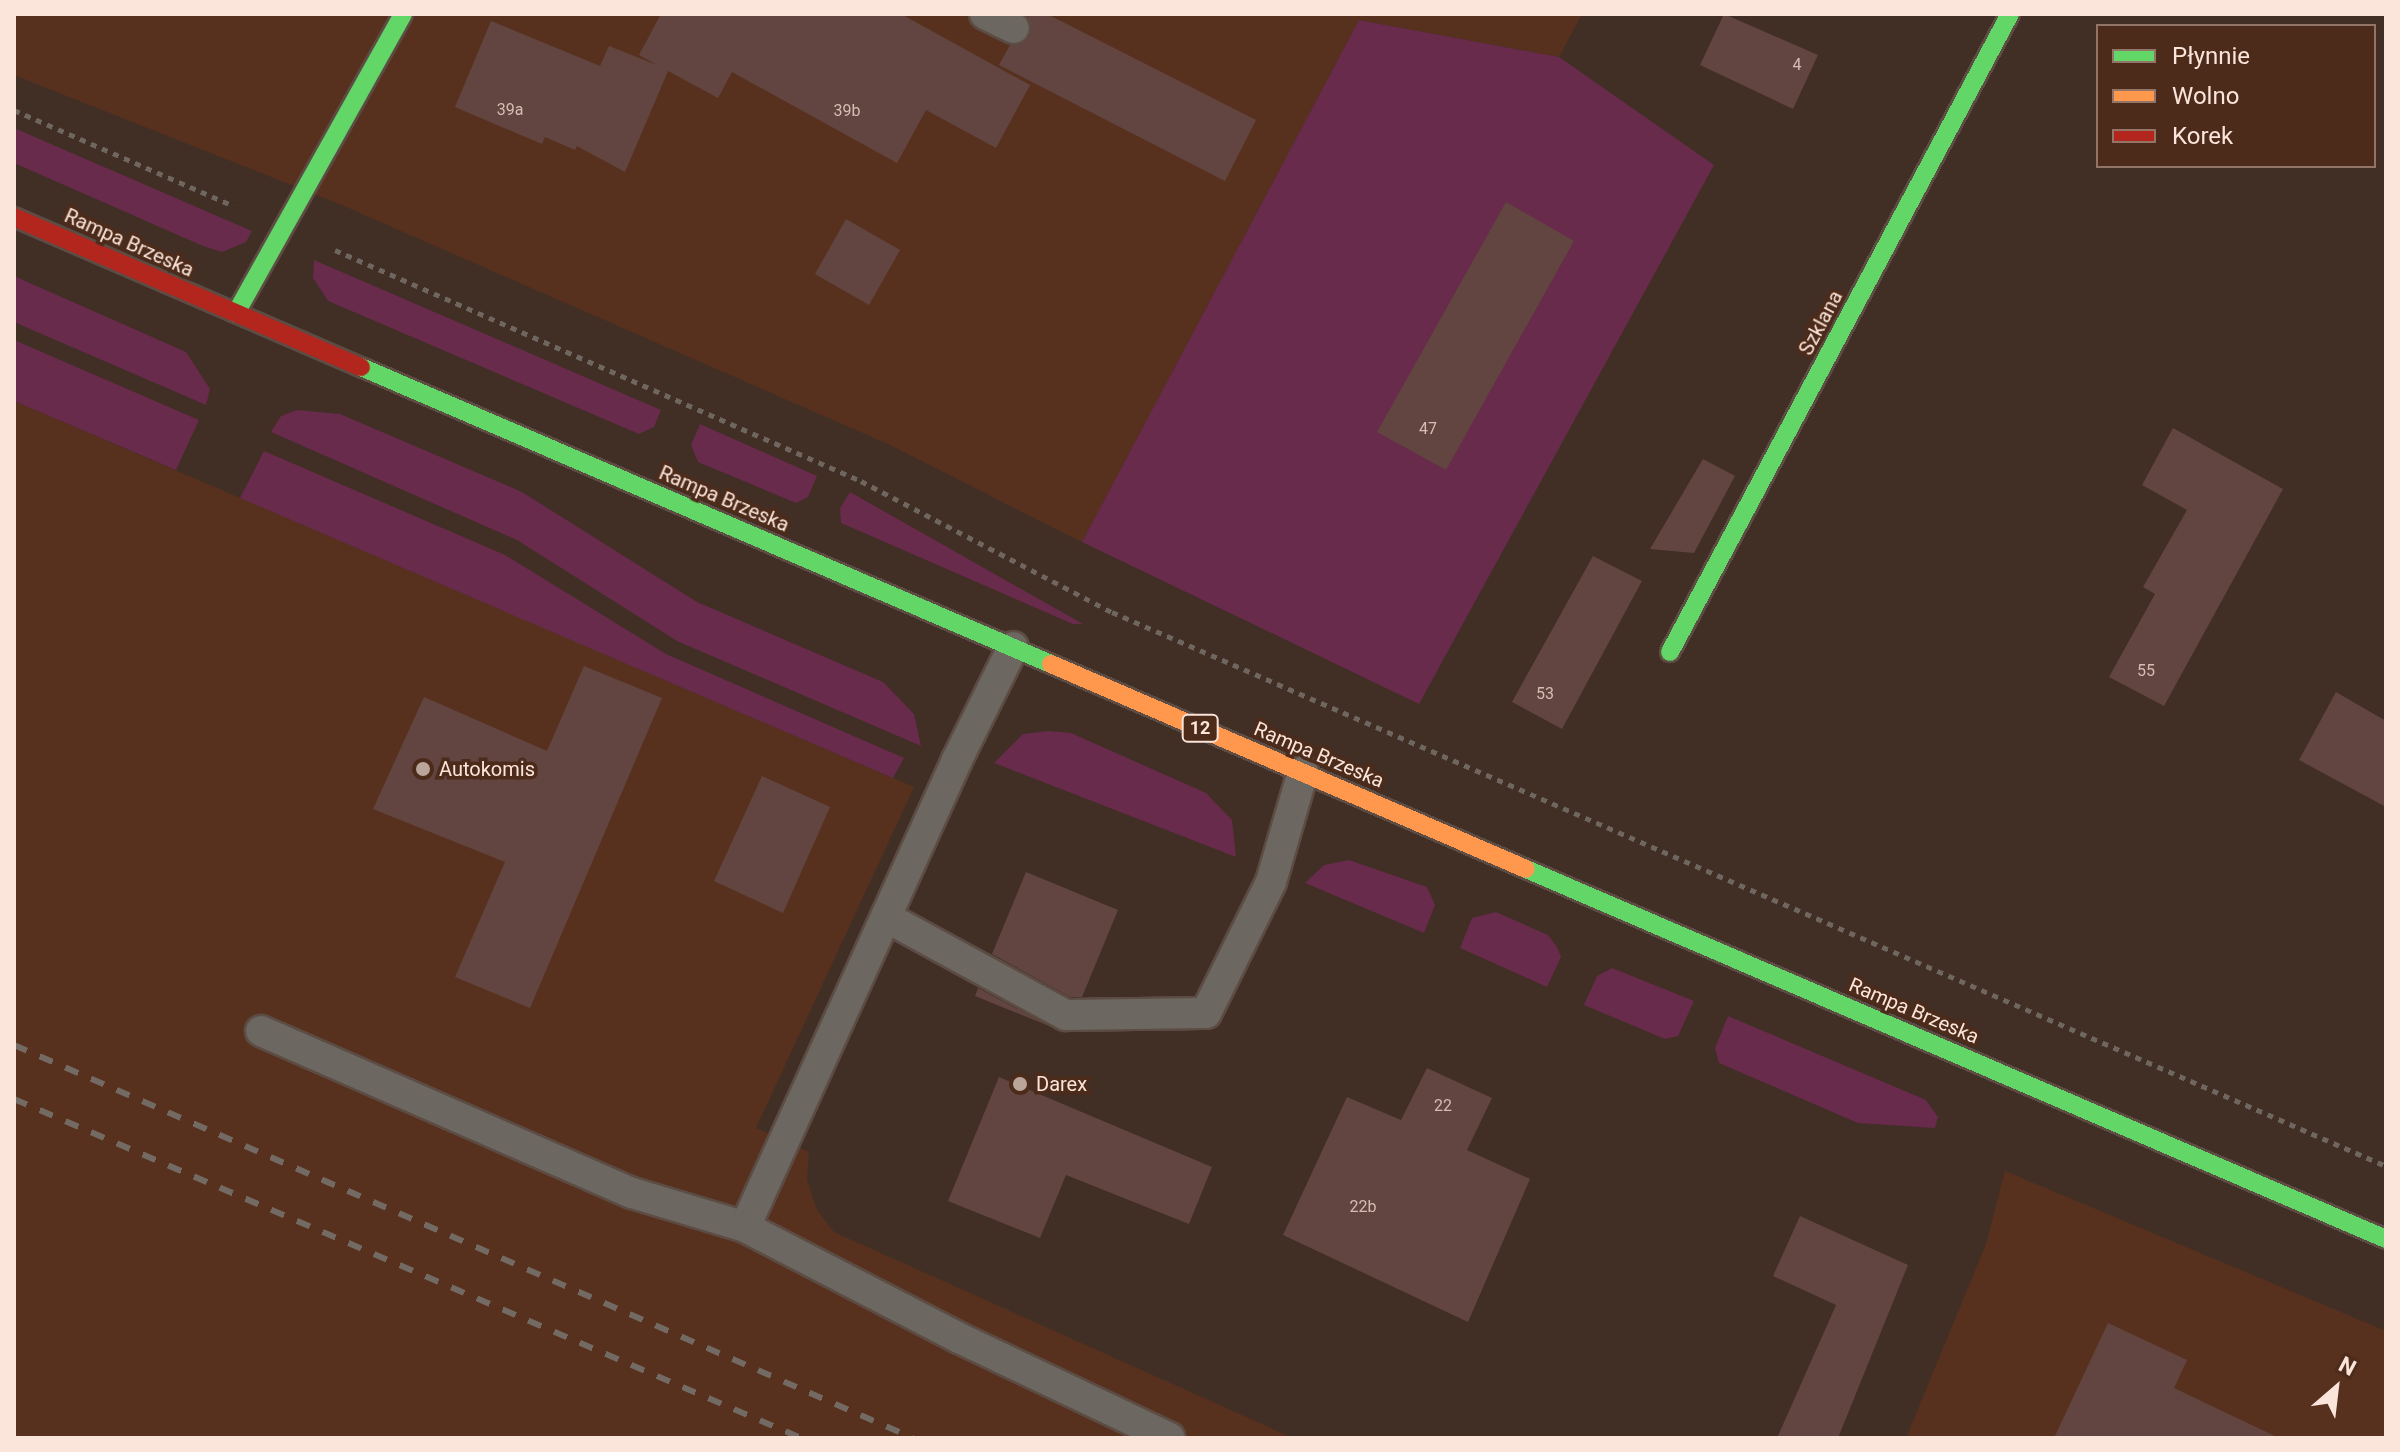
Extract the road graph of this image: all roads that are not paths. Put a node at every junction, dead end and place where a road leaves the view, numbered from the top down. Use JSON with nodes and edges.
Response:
{"nodes":[{"id":1,"x":403,"y":14,"type":"edge"},
{"id":2,"x":985,"y":14,"type":"edge"},
{"id":3,"x":2010,"y":14,"type":"edge"},
{"id":4,"x":1014,"y":28,"type":"dead end"},
{"id":5,"x":14,"y":217,"type":"edge"},
{"id":6,"x":236,"y":313,"type":"junction"},
{"id":7,"x":1013,"y":647,"type":"junction"},
{"id":8,"x":1670,"y":652,"type":"dead end"},
{"id":9,"x":1303,"y":772,"type":"junction"},
{"id":10,"x":886,"y":917,"type":"junction"},
{"id":11,"x":261,"y":1031,"type":"dead end"},
{"id":12,"x":745,"y":1227,"type":"junction"},
{"id":13,"x":2386,"y":1239,"type":"edge"},
{"id":14,"x":1170,"y":1438,"type":"edge"}],
"edges":[{"from":1,"to":6,"type":"main road"},
{"from":2,"to":4,"type":"lane"},
{"from":3,"to":8,"type":"main road","name":"Szklana"},
{"from":5,"to":6,"type":"main road","name":"Rampa Brzeska","number":"12"},
{"from":6,"to":7,"type":"main road","name":"Rampa Brzeska","number":"12"},
{"from":7,"to":9,"type":"main road","name":"Rampa Brzeska","number":"12"},
{"from":7,"to":10,"type":"lane"},
{"from":9,"to":10,"type":"lane"},
{"from":9,"to":13,"type":"main road","name":"Rampa Brzeska","number":"12"},
{"from":10,"to":12,"type":"lane"},
{"from":11,"to":12,"type":"lane"},
{"from":12,"to":14,"type":"lane"}]}
